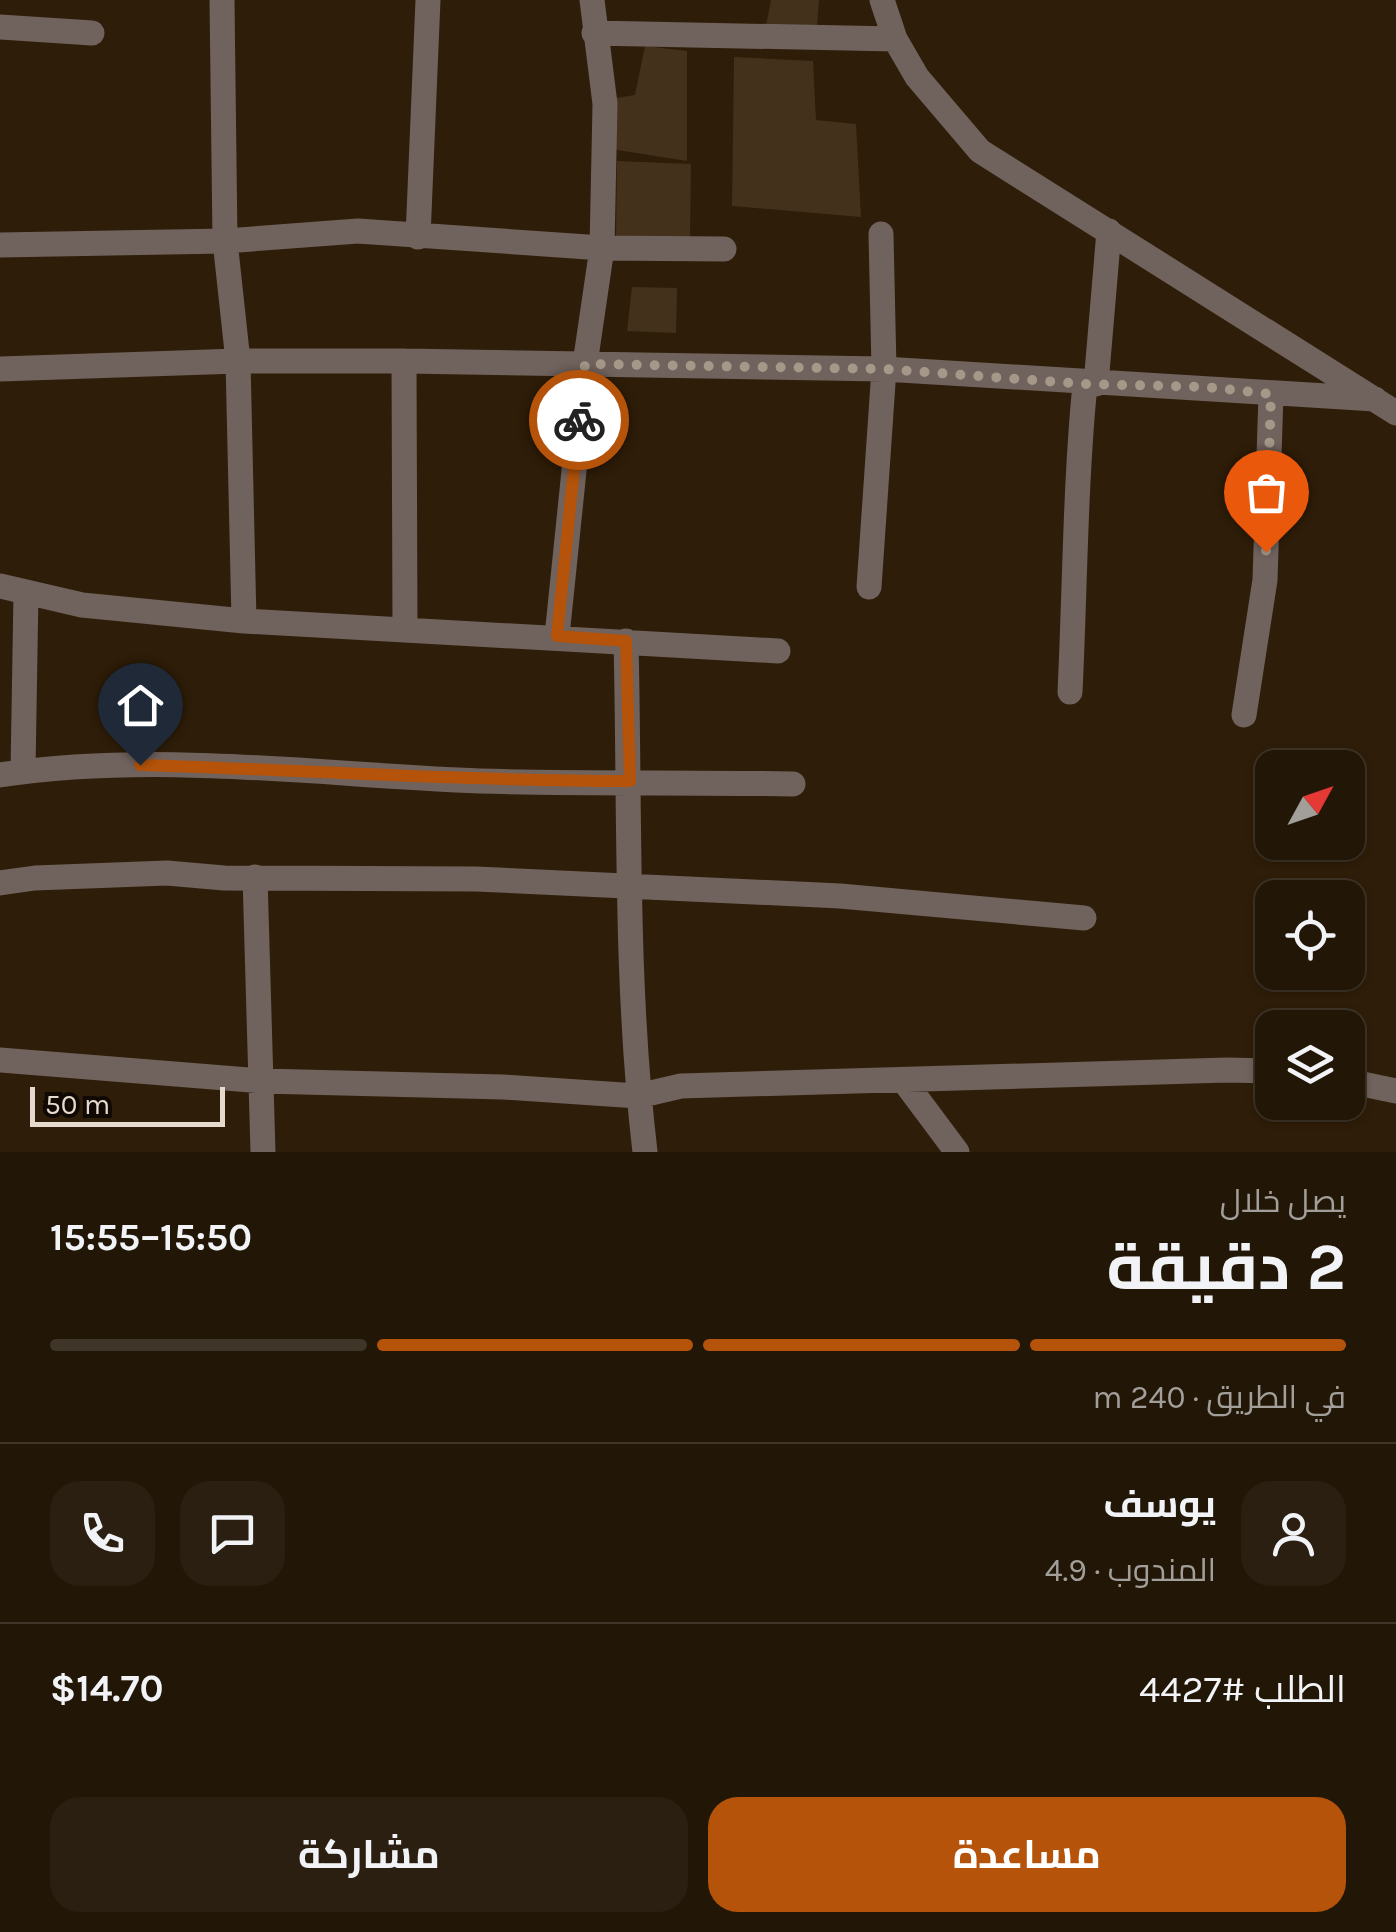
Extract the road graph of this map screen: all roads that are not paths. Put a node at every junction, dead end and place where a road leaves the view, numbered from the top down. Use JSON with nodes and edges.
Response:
{"nodes":[{"id":1,"x":222,"y":0,"type":"edge"},
{"id":2,"x":428,"y":0,"type":"edge"},
{"id":3,"x":592,"y":0,"type":"edge"},
{"id":4,"x":882,"y":0,"type":"edge"},
{"id":5,"x":0,"y":27,"type":"edge"},
{"id":6,"x":92,"y":32,"type":"dead end"},
{"id":7,"x":594,"y":32,"type":"junction"},
{"id":8,"x":895,"y":40,"type":"junction"},
{"id":9,"x":1108,"y":231,"type":"junction"},
{"id":10,"x":881,"y":234,"type":"dead end"},
{"id":11,"x":418,"y":236,"type":"junction"},
{"id":12,"x":226,"y":241,"type":"junction"},
{"id":13,"x":0,"y":245,"type":"edge"},
{"id":14,"x":602,"y":248,"type":"junction"},
{"id":15,"x":724,"y":249,"type":"dead end"},
{"id":16,"x":238,"y":361,"type":"junction"},
{"id":17,"x":404,"y":361,"type":"junction"},
{"id":18,"x":585,"y":364,"type":"junction"},
{"id":19,"x":0,"y":369,"type":"edge"},
{"id":20,"x":884,"y":369,"type":"junction"},
{"id":21,"x":1090,"y":384,"type":"junction"},
{"id":22,"x":1271,"y":394,"type":"junction"},
{"id":23,"x":1385,"y":406,"type":"edge"},
{"id":24,"x":0,"y":586,"type":"edge"},
{"id":25,"x":869,"y":587,"type":"dead end"},
{"id":26,"x":26,"y":592,"type":"junction"},
{"id":27,"x":244,"y":620,"type":"junction"},
{"id":28,"x":405,"y":628,"type":"junction"},
{"id":29,"x":557,"y":636,"type":"junction"},
{"id":30,"x":626,"y":641,"type":"junction"},
{"id":31,"x":778,"y":650,"type":"dead end"},
{"id":32,"x":1070,"y":692,"type":"dead end"},
{"id":33,"x":1244,"y":715,"type":"dead end"},
{"id":34,"x":11,"y":773,"type":"edge"},
{"id":35,"x":630,"y":781,"type":"junction"},
{"id":36,"x":793,"y":784,"type":"dead end"},
{"id":37,"x":255,"y":877,"type":"junction"},
{"id":38,"x":0,"y":884,"type":"edge"},
{"id":39,"x":630,"y":886,"type":"junction"},
{"id":40,"x":1084,"y":918,"type":"dead end"},
{"id":41,"x":0,"y":1060,"type":"edge"},
{"id":42,"x":1255,"y":1071,"type":"edge"},
{"id":43,"x":262,"y":1081,"type":"junction"},
{"id":44,"x":904,"y":1081,"type":"junction"},
{"id":45,"x":1365,"y":1085,"type":"edge"},
{"id":46,"x":1396,"y":1091,"type":"edge"},
{"id":47,"x":638,"y":1096,"type":"junction"},
{"id":48,"x":263,"y":1152,"type":"edge"},
{"id":49,"x":644,"y":1152,"type":"edge"},
{"id":50,"x":957,"y":1152,"type":"edge"}],
"edges":[{"from":1,"to":12,"type":"street"},
{"from":2,"to":11,"type":"street"},
{"from":3,"to":7,"type":"street"},
{"from":4,"to":8,"type":"street"},
{"from":5,"to":6,"type":"street"},
{"from":7,"to":8,"type":"street"},
{"from":7,"to":14,"type":"street"},
{"from":8,"to":9,"type":"street"},
{"from":9,"to":21,"type":"street"},
{"from":9,"to":23,"type":"street"},
{"from":10,"to":20,"type":"street"},
{"from":11,"to":12,"type":"street"},
{"from":11,"to":14,"type":"street"},
{"from":12,"to":13,"type":"street"},
{"from":12,"to":16,"type":"street"},
{"from":14,"to":15,"type":"street"},
{"from":14,"to":18,"type":"street"},
{"from":16,"to":17,"type":"street"},
{"from":16,"to":19,"type":"street"},
{"from":16,"to":27,"type":"street"},
{"from":17,"to":18,"type":"street"},
{"from":17,"to":28,"type":"street"},
{"from":18,"to":20,"type":"street"},
{"from":18,"to":29,"type":"street"},
{"from":20,"to":21,"type":"street"},
{"from":20,"to":25,"type":"street"},
{"from":21,"to":22,"type":"street"},
{"from":21,"to":32,"type":"street"},
{"from":22,"to":23,"type":"street"},
{"from":22,"to":33,"type":"street"},
{"from":24,"to":26,"type":"street"},
{"from":26,"to":27,"type":"street"},
{"from":26,"to":34,"type":"street"},
{"from":27,"to":28,"type":"street"},
{"from":28,"to":29,"type":"street"},
{"from":29,"to":30,"type":"street"},
{"from":30,"to":31,"type":"street"},
{"from":30,"to":35,"type":"street"},
{"from":34,"to":35,"type":"street"},
{"from":35,"to":36,"type":"street"},
{"from":35,"to":39,"type":"street"},
{"from":37,"to":38,"type":"street"},
{"from":37,"to":39,"type":"street"},
{"from":37,"to":43,"type":"street"},
{"from":39,"to":40,"type":"street"},
{"from":39,"to":47,"type":"street"},
{"from":41,"to":43,"type":"street"},
{"from":42,"to":44,"type":"street"},
{"from":43,"to":47,"type":"street"},
{"from":43,"to":48,"type":"street"},
{"from":44,"to":47,"type":"street"},
{"from":44,"to":50,"type":"street"},
{"from":45,"to":46,"type":"street"},
{"from":47,"to":49,"type":"street"}]}
